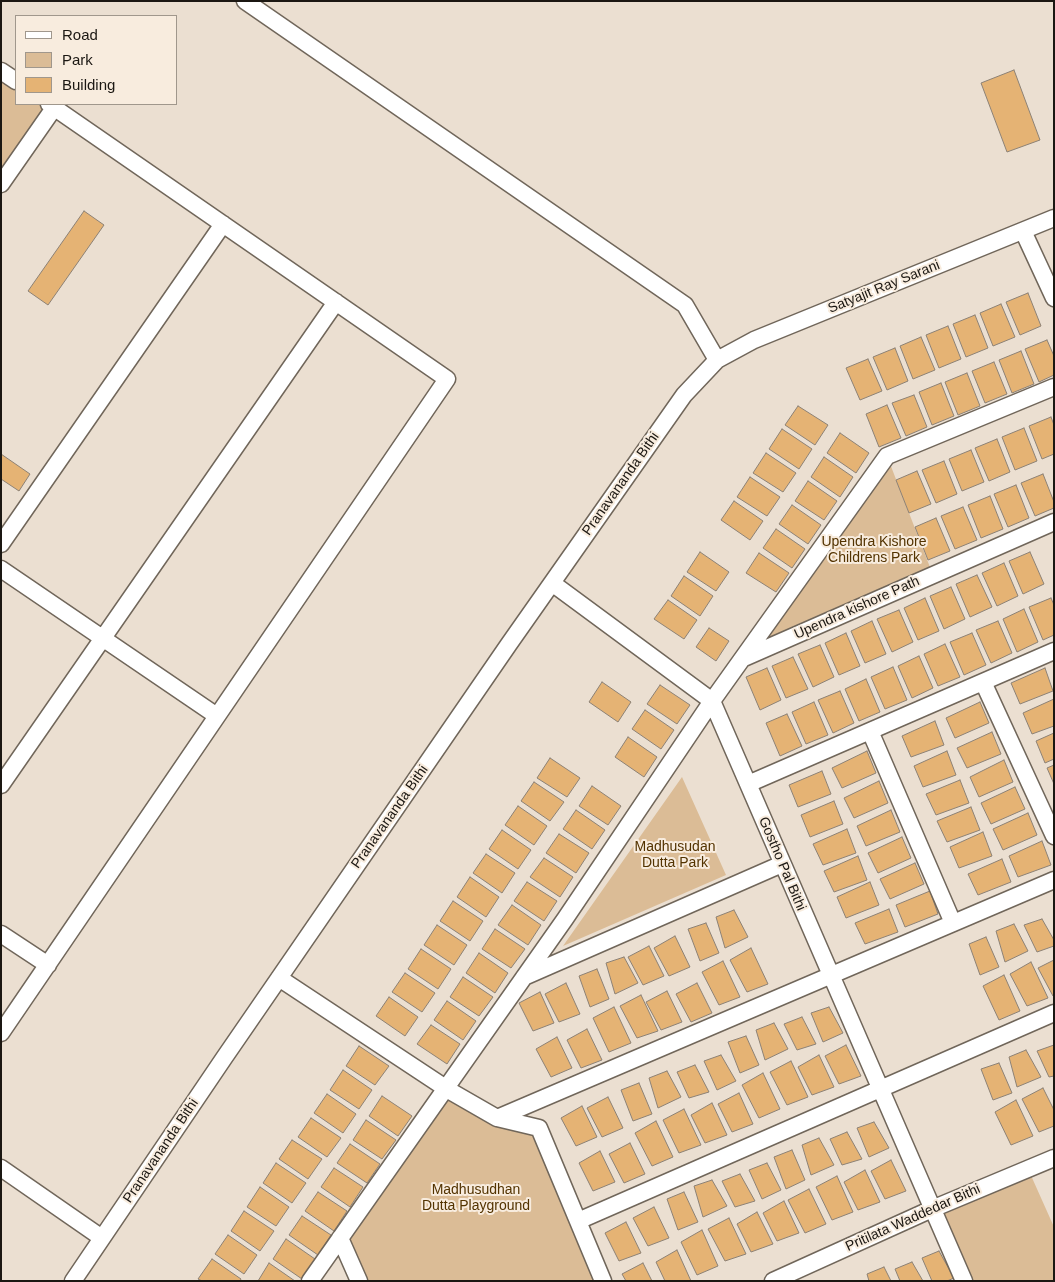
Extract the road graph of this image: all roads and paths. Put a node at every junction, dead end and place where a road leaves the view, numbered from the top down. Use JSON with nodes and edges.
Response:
{"nodes":[{"id":1,"x":245,"y":1,"type":"edge"},
{"id":2,"x":1,"y":71,"type":"edge"},
{"id":3,"x":15,"y":81,"type":"edge"},
{"id":4,"x":51,"y":106,"type":"edge"},
{"id":5,"x":1,"y":184,"type":"edge"},
{"id":6,"x":1054,"y":218,"type":"edge"},
{"id":7,"x":222,"y":224,"type":"junction"},
{"id":8,"x":1023,"y":230,"type":"junction"},
{"id":9,"x":1054,"y":298,"type":"edge"},
{"id":10,"x":336,"y":302,"type":"junction"},
{"id":11,"x":716,"y":360,"type":"junction"},
{"id":12,"x":1054,"y":387,"type":"edge"},
{"id":13,"x":1054,"y":522,"type":"edge"},
{"id":14,"x":1,"y":544,"type":"edge"},
{"id":15,"x":1,"y":569,"type":"edge"},
{"id":16,"x":552,"y":583,"type":"junction"},
{"id":17,"x":102,"y":639,"type":"junction"},
{"id":18,"x":1054,"y":651,"type":"edge"},
{"id":19,"x":743,"y":658,"type":"junction"},
{"id":20,"x":983,"y":682,"type":"junction"},
{"id":21,"x":712,"y":701,"type":"junction"},
{"id":22,"x":218,"y":716,"type":"junction"},
{"id":23,"x":870,"y":731,"type":"junction"},
{"id":24,"x":748,"y":784,"type":"junction"},
{"id":25,"x":1,"y":785,"type":"edge"},
{"id":26,"x":1054,"y":836,"type":"edge"},
{"id":27,"x":782,"y":864,"type":"junction"},
{"id":28,"x":1054,"y":880,"type":"edge"},
{"id":29,"x":953,"y":923,"type":"junction"},
{"id":30,"x":1,"y":934,"type":"edge"},
{"id":31,"x":48,"y":965,"type":"junction"},
{"id":32,"x":830,"y":975,"type":"junction"},
{"id":33,"x":524,"y":977,"type":"junction"},
{"id":34,"x":279,"y":978,"type":"junction"},
{"id":35,"x":1054,"y":1013,"type":"edge"},
{"id":36,"x":1,"y":1033,"type":"edge"},
{"id":37,"x":446,"y":1088,"type":"junction"},
{"id":38,"x":880,"y":1089,"type":"junction"},
{"id":39,"x":497,"y":1118,"type":"junction"},
{"id":40,"x":1054,"y":1158,"type":"edge"},
{"id":41,"x":1,"y":1168,"type":"edge"},
{"id":42,"x":932,"y":1209,"type":"junction"},
{"id":43,"x":578,"y":1221,"type":"junction"},
{"id":44,"x":102,"y":1238,"type":"junction"},
{"id":45,"x":340,"y":1238,"type":"junction"},
{"id":46,"x":73,"y":1281,"type":"edge"},
{"id":47,"x":310,"y":1281,"type":"edge"},
{"id":48,"x":359,"y":1281,"type":"edge"},
{"id":49,"x":603,"y":1281,"type":"edge"},
{"id":50,"x":773,"y":1281,"type":"edge"},
{"id":51,"x":964,"y":1281,"type":"edge"}],
"edges":[{"from":1,"to":11,"type":"street"},
{"from":2,"to":3,"type":"street"},
{"from":4,"to":5,"type":"street"},
{"from":4,"to":7,"type":"street"},
{"from":6,"to":8,"type":"street","name":"Satyajit Ray Sarani"},
{"from":7,"to":10,"type":"street"},
{"from":7,"to":14,"type":"street"},
{"from":8,"to":9,"type":"street"},
{"from":8,"to":11,"type":"street","name":"Satyajit Ray Sarani"},
{"from":10,"to":17,"type":"street"},
{"from":10,"to":22,"type":"street"},
{"from":11,"to":16,"type":"street","name":"Pranavananda Bithi"},
{"from":12,"to":19,"type":"street"},
{"from":13,"to":19,"type":"street","name":"Upendra kishore Path"},
{"from":15,"to":17,"type":"street"},
{"from":16,"to":21,"type":"street"},
{"from":16,"to":34,"type":"street","name":"Pranavananda Bithi"},
{"from":17,"to":22,"type":"street"},
{"from":17,"to":25,"type":"street"},
{"from":18,"to":20,"type":"street"},
{"from":19,"to":21,"type":"street"},
{"from":20,"to":23,"type":"street"},
{"from":20,"to":26,"type":"street"},
{"from":21,"to":24,"type":"street","name":"Gostho Pal Bithi"},
{"from":21,"to":33,"type":"street"},
{"from":22,"to":31,"type":"street"},
{"from":23,"to":24,"type":"street"},
{"from":23,"to":29,"type":"street"},
{"from":24,"to":27,"type":"street","name":"Gostho Pal Bithi"},
{"from":27,"to":32,"type":"street","name":"Gostho Pal Bithi"},
{"from":27,"to":33,"type":"street"},
{"from":28,"to":29,"type":"street"},
{"from":29,"to":32,"type":"street"},
{"from":30,"to":31,"type":"street"},
{"from":31,"to":36,"type":"street"},
{"from":32,"to":38,"type":"street","name":"Gostho Pal Bithi"},
{"from":32,"to":39,"type":"street"},
{"from":33,"to":37,"type":"street"},
{"from":34,"to":37,"type":"street"},
{"from":34,"to":44,"type":"street","name":"Pranavananda Bithi"},
{"from":35,"to":38,"type":"street"},
{"from":37,"to":39,"type":"street"},
{"from":37,"to":45,"type":"street"},
{"from":38,"to":42,"type":"street","name":"Gostho Pal Bithi"},
{"from":38,"to":43,"type":"street"},
{"from":39,"to":43,"type":"street"},
{"from":40,"to":42,"type":"street","name":"Pritilata Waddedar Bithi"},
{"from":41,"to":44,"type":"street"},
{"from":42,"to":50,"type":"street","name":"Pritilata Waddedar Bithi"},
{"from":42,"to":51,"type":"street","name":"Gostho Pal Bithi"},
{"from":43,"to":49,"type":"street"},
{"from":44,"to":46,"type":"street","name":"Pranavananda Bithi"},
{"from":45,"to":47,"type":"street"},
{"from":45,"to":48,"type":"street"}]}
